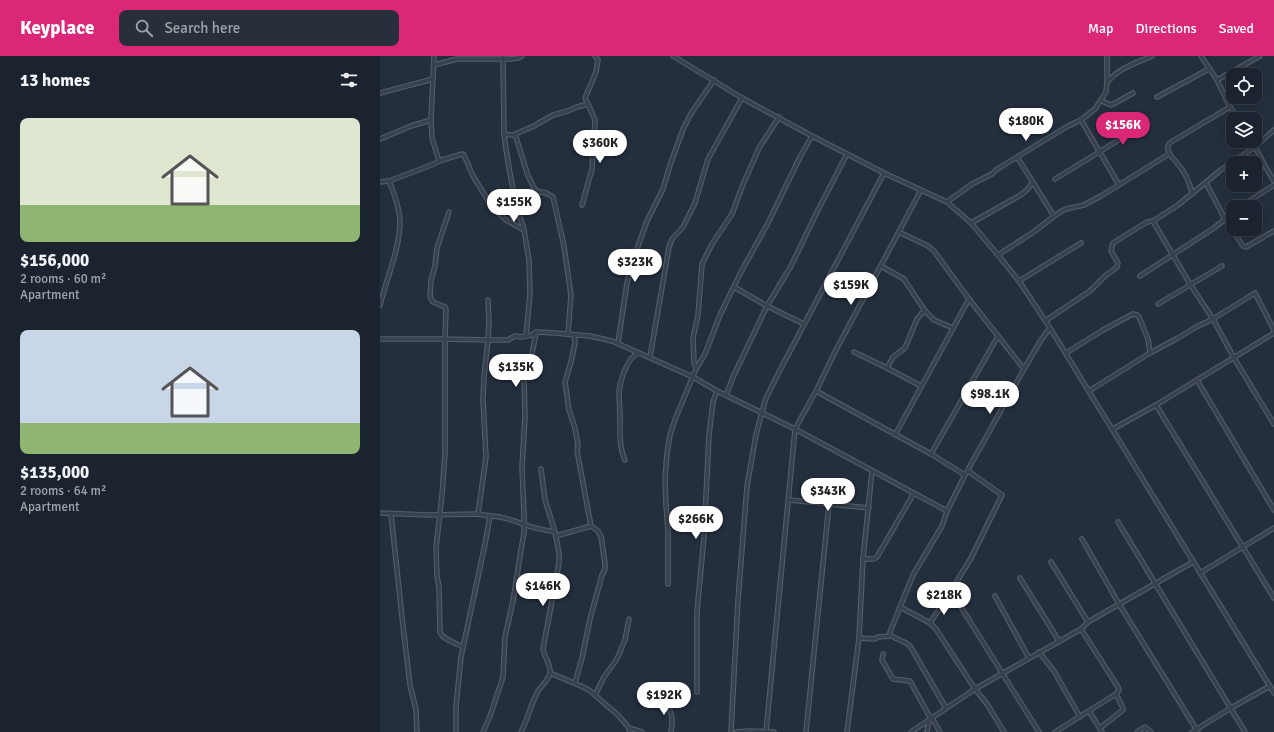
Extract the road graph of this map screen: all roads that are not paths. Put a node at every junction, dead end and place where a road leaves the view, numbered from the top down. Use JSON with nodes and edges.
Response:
{"nodes":[{"id":1,"x":434,"y":56,"type":"edge"},
{"id":2,"x":522,"y":56,"type":"edge"},
{"id":3,"x":595,"y":56,"type":"edge"},
{"id":4,"x":673,"y":56,"type":"edge"},
{"id":5,"x":1107,"y":56,"type":"edge"},
{"id":6,"x":1152,"y":56,"type":"edge"},
{"id":7,"x":1201,"y":56,"type":"edge"},
{"id":8,"x":1260,"y":56,"type":"edge"},
{"id":9,"x":503,"y":58,"type":"edge"},
{"id":10,"x":434,"y":65,"type":"junction"},
{"id":11,"x":1209,"y":69,"type":"junction"},
{"id":12,"x":433,"y":79,"type":"junction"},
{"id":13,"x":714,"y":80,"type":"junction"},
{"id":14,"x":1217,"y":80,"type":"junction"},
{"id":15,"x":1107,"y":82,"type":"junction"},
{"id":16,"x":380,"y":93,"type":"edge"},
{"id":17,"x":1133,"y":93,"type":"dead end"},
{"id":18,"x":1157,"y":97,"type":"dead end"},
{"id":19,"x":742,"y":98,"type":"junction"},
{"id":20,"x":1102,"y":101,"type":"junction"},
{"id":21,"x":588,"y":104,"type":"junction"},
{"id":22,"x":1230,"y":107,"type":"junction"},
{"id":23,"x":1233,"y":112,"type":"edge"},
{"id":24,"x":779,"y":117,"type":"junction"},
{"id":25,"x":431,"y":120,"type":"junction"},
{"id":26,"x":1081,"y":120,"type":"junction"},
{"id":27,"x":1140,"y":127,"type":"dead end"},
{"id":28,"x":1274,"y":130,"type":"edge"},
{"id":29,"x":504,"y":134,"type":"junction"},
{"id":30,"x":513,"y":135,"type":"junction"},
{"id":31,"x":812,"y":136,"type":"junction"},
{"id":32,"x":380,"y":139,"type":"edge"},
{"id":33,"x":1262,"y":141,"type":"edge"},
{"id":34,"x":1254,"y":148,"type":"edge"},
{"id":35,"x":1256,"y":148,"type":"edge"},
{"id":36,"x":1099,"y":152,"type":"junction"},
{"id":37,"x":848,"y":154,"type":"junction"},
{"id":38,"x":1169,"y":154,"type":"junction"},
{"id":39,"x":1017,"y":157,"type":"junction"},
{"id":40,"x":439,"y":161,"type":"junction"},
{"id":41,"x":884,"y":173,"type":"junction"},
{"id":42,"x":1055,"y":179,"type":"dead end"},
{"id":43,"x":389,"y":181,"type":"junction"},
{"id":44,"x":1274,"y":181,"type":"edge"},
{"id":45,"x":380,"y":182,"type":"edge"},
{"id":46,"x":1033,"y":182,"type":"junction"},
{"id":47,"x":1206,"y":183,"type":"junction"},
{"id":48,"x":1119,"y":185,"type":"junction"},
{"id":49,"x":1274,"y":185,"type":"edge"},
{"id":50,"x":921,"y":190,"type":"junction"},
{"id":51,"x":1192,"y":194,"type":"junction"},
{"id":52,"x":1251,"y":200,"type":"edge"},
{"id":53,"x":947,"y":202,"type":"junction"},
{"id":54,"x":582,"y":205,"type":"dead end"},
{"id":55,"x":449,"y":212,"type":"dead end"},
{"id":56,"x":1054,"y":216,"type":"junction"},
{"id":57,"x":1226,"y":219,"type":"joint"},
{"id":58,"x":1153,"y":221,"type":"junction"},
{"id":59,"x":971,"y":224,"type":"junction"},
{"id":60,"x":524,"y":230,"type":"junction"},
{"id":61,"x":1274,"y":231,"type":"edge"},
{"id":62,"x":899,"y":232,"type":"junction"},
{"id":63,"x":1237,"y":236,"type":"edge"},
{"id":64,"x":1081,"y":243,"type":"dead end"},
{"id":65,"x":1173,"y":254,"type":"junction"},
{"id":66,"x":998,"y":255,"type":"junction"},
{"id":67,"x":881,"y":266,"type":"junction"},
{"id":68,"x":1222,"y":266,"type":"dead end"},
{"id":69,"x":1140,"y":276,"type":"dead end"},
{"id":70,"x":1019,"y":282,"type":"junction"},
{"id":71,"x":1190,"y":284,"type":"junction"},
{"id":72,"x":734,"y":286,"type":"junction"},
{"id":73,"x":969,"y":299,"type":"junction"},
{"id":74,"x":488,"y":300,"type":"dead end"},
{"id":75,"x":1158,"y":304,"type":"dead end"},
{"id":76,"x":380,"y":305,"type":"edge"},
{"id":77,"x":767,"y":306,"type":"junction"},
{"id":78,"x":926,"y":311,"type":"junction"},
{"id":79,"x":1213,"y":319,"type":"junction"},
{"id":80,"x":1045,"y":321,"type":"junction"},
{"id":81,"x":804,"y":324,"type":"junction"},
{"id":82,"x":953,"y":328,"type":"junction"},
{"id":83,"x":1050,"y":328,"type":"junction"},
{"id":84,"x":1274,"y":330,"type":"edge"},
{"id":85,"x":536,"y":332,"type":"junction"},
{"id":86,"x":1274,"y":333,"type":"edge"},
{"id":87,"x":568,"y":334,"type":"junction"},
{"id":88,"x":574,"y":334,"type":"junction"},
{"id":89,"x":526,"y":336,"type":"junction"},
{"id":90,"x":998,"y":336,"type":"junction"},
{"id":91,"x":380,"y":339,"type":"edge"},
{"id":92,"x":445,"y":339,"type":"junction"},
{"id":93,"x":488,"y":340,"type":"junction"},
{"id":94,"x":618,"y":343,"type":"junction"},
{"id":95,"x":854,"y":352,"type":"dead end"},
{"id":96,"x":639,"y":353,"type":"junction"},
{"id":97,"x":1066,"y":353,"type":"junction"},
{"id":98,"x":1150,"y":353,"type":"junction"},
{"id":99,"x":650,"y":357,"type":"junction"},
{"id":100,"x":1234,"y":358,"type":"junction"},
{"id":101,"x":887,"y":368,"type":"junction"},
{"id":102,"x":1024,"y":369,"type":"junction"},
{"id":103,"x":696,"y":370,"type":"junction"},
{"id":104,"x":693,"y":377,"type":"junction"},
{"id":105,"x":1197,"y":380,"type":"junction"},
{"id":106,"x":921,"y":386,"type":"junction"},
{"id":107,"x":717,"y":391,"type":"junction"},
{"id":108,"x":816,"y":391,"type":"junction"},
{"id":109,"x":1089,"y":391,"type":"junction"},
{"id":110,"x":726,"y":395,"type":"junction"},
{"id":111,"x":1156,"y":405,"type":"junction"},
{"id":112,"x":762,"y":412,"type":"junction"},
{"id":113,"x":1274,"y":424,"type":"edge"},
{"id":114,"x":795,"y":429,"type":"junction"},
{"id":115,"x":1113,"y":429,"type":"junction"},
{"id":116,"x":895,"y":435,"type":"junction"},
{"id":117,"x":931,"y":454,"type":"junction"},
{"id":118,"x":625,"y":460,"type":"dead end"},
{"id":119,"x":541,"y":469,"type":"dead end"},
{"id":120,"x":872,"y":471,"type":"junction"},
{"id":121,"x":968,"y":471,"type":"junction"},
{"id":122,"x":965,"y":475,"type":"junction"},
{"id":123,"x":914,"y":493,"type":"junction"},
{"id":124,"x":789,"y":500,"type":"junction"},
{"id":125,"x":829,"y":504,"type":"junction"},
{"id":126,"x":869,"y":508,"type":"junction"},
{"id":127,"x":1274,"y":510,"type":"edge"},
{"id":128,"x":947,"y":511,"type":"junction"},
{"id":129,"x":380,"y":513,"type":"edge"},
{"id":130,"x":391,"y":514,"type":"junction"},
{"id":131,"x":478,"y":514,"type":"junction"},
{"id":132,"x":440,"y":515,"type":"junction"},
{"id":133,"x":490,"y":516,"type":"junction"},
{"id":134,"x":1118,"y":522,"type":"dead end"},
{"id":135,"x":524,"y":524,"type":"junction"},
{"id":136,"x":591,"y":526,"type":"junction"},
{"id":137,"x":1274,"y":528,"type":"edge"},
{"id":138,"x":555,"y":532,"type":"junction"},
{"id":139,"x":556,"y":536,"type":"junction"},
{"id":140,"x":1082,"y":540,"type":"dead end"},
{"id":141,"x":1243,"y":546,"type":"junction"},
{"id":142,"x":863,"y":559,"type":"junction"},
{"id":143,"x":1051,"y":562,"type":"dead end"},
{"id":144,"x":1193,"y":562,"type":"junction"},
{"id":145,"x":1200,"y":573,"type":"junction"},
{"id":146,"x":1020,"y":578,"type":"dead end"},
{"id":147,"x":668,"y":584,"type":"dead end"},
{"id":148,"x":1156,"y":584,"type":"junction"},
{"id":149,"x":951,"y":591,"type":"junction"},
{"id":150,"x":995,"y":596,"type":"dead end"},
{"id":151,"x":1274,"y":598,"type":"edge"},
{"id":152,"x":1119,"y":604,"type":"junction"},
{"id":153,"x":900,"y":607,"type":"junction"},
{"id":154,"x":629,"y":619,"type":"dead end"},
{"id":155,"x":1088,"y":622,"type":"junction"},
{"id":156,"x":930,"y":623,"type":"junction"},
{"id":157,"x":1081,"y":629,"type":"junction"},
{"id":158,"x":891,"y":636,"type":"junction"},
{"id":159,"x":859,"y":638,"type":"junction"},
{"id":160,"x":1059,"y":641,"type":"junction"},
{"id":161,"x":463,"y":647,"type":"junction"},
{"id":162,"x":1039,"y":652,"type":"junction"},
{"id":163,"x":883,"y":654,"type":"dead end"},
{"id":164,"x":1029,"y":658,"type":"junction"},
{"id":165,"x":1003,"y":672,"type":"junction"},
{"id":166,"x":550,"y":673,"type":"junction"},
{"id":167,"x":575,"y":683,"type":"junction"},
{"id":168,"x":1270,"y":686,"type":"junction"},
{"id":169,"x":975,"y":689,"type":"junction"},
{"id":170,"x":697,"y":692,"type":"dead end"},
{"id":171,"x":1274,"y":693,"type":"edge"},
{"id":172,"x":1116,"y":694,"type":"junction"},
{"id":173,"x":595,"y":695,"type":"junction"},
{"id":174,"x":664,"y":699,"type":"dead end"},
{"id":175,"x":946,"y":708,"type":"junction"},
{"id":176,"x":1231,"y":708,"type":"junction"},
{"id":177,"x":1089,"y":711,"type":"junction"},
{"id":178,"x":1080,"y":717,"type":"junction"},
{"id":179,"x":931,"y":719,"type":"junction"},
{"id":180,"x":1100,"y":728,"type":"junction"},
{"id":181,"x":629,"y":730,"type":"edge"},
{"id":182,"x":1197,"y":731,"type":"edge"},
{"id":183,"x":417,"y":732,"type":"edge"},
{"id":184,"x":456,"y":732,"type":"edge"},
{"id":185,"x":483,"y":732,"type":"edge"},
{"id":186,"x":521,"y":732,"type":"edge"},
{"id":187,"x":642,"y":732,"type":"edge"},
{"id":188,"x":671,"y":732,"type":"edge"},
{"id":189,"x":731,"y":732,"type":"edge"},
{"id":190,"x":736,"y":732,"type":"edge"},
{"id":191,"x":766,"y":732,"type":"edge"},
{"id":192,"x":774,"y":732,"type":"edge"},
{"id":193,"x":806,"y":732,"type":"edge"},
{"id":194,"x":847,"y":732,"type":"edge"},
{"id":195,"x":911,"y":732,"type":"edge"},
{"id":196,"x":927,"y":732,"type":"edge"},
{"id":197,"x":940,"y":732,"type":"edge"},
{"id":198,"x":1004,"y":732,"type":"edge"},
{"id":199,"x":1039,"y":732,"type":"edge"},
{"id":200,"x":1055,"y":732,"type":"edge"},
{"id":201,"x":1102,"y":732,"type":"edge"},
{"id":202,"x":1137,"y":732,"type":"edge"},
{"id":203,"x":1151,"y":732,"type":"edge"},
{"id":204,"x":1192,"y":732,"type":"edge"},
{"id":205,"x":1245,"y":732,"type":"edge"}],
"edges":[{"from":1,"to":10,"type":"street"},
{"from":2,"to":9,"type":"street"},
{"from":3,"to":21,"type":"street"},
{"from":4,"to":13,"type":"street"},
{"from":5,"to":15,"type":"street"},
{"from":6,"to":15,"type":"street"},
{"from":7,"to":11,"type":"street"},
{"from":8,"to":14,"type":"street"},
{"from":9,"to":10,"type":"street"},
{"from":9,"to":29,"type":"street"},
{"from":10,"to":12,"type":"street"},
{"from":11,"to":14,"type":"street"},
{"from":11,"to":18,"type":"street"},
{"from":12,"to":16,"type":"street"},
{"from":12,"to":25,"type":"street"},
{"from":13,"to":19,"type":"street"},
{"from":13,"to":94,"type":"street"},
{"from":14,"to":22,"type":"street"},
{"from":15,"to":20,"type":"street"},
{"from":17,"to":20,"type":"street"},
{"from":19,"to":24,"type":"street"},
{"from":19,"to":99,"type":"street"},
{"from":20,"to":26,"type":"street"},
{"from":21,"to":30,"type":"street"},
{"from":21,"to":54,"type":"street"},
{"from":22,"to":23,"type":"street"},
{"from":22,"to":38,"type":"street"},
{"from":24,"to":31,"type":"street"},
{"from":24,"to":103,"type":"street"},
{"from":25,"to":32,"type":"street"},
{"from":25,"to":40,"type":"street"},
{"from":26,"to":36,"type":"street"},
{"from":26,"to":39,"type":"street"},
{"from":27,"to":36,"type":"street"},
{"from":28,"to":33,"type":"street"},
{"from":29,"to":30,"type":"street"},
{"from":29,"to":60,"type":"street"},
{"from":30,"to":87,"type":"street"},
{"from":31,"to":37,"type":"street"},
{"from":31,"to":72,"type":"street"},
{"from":34,"to":47,"type":"street"},
{"from":35,"to":44,"type":"street"},
{"from":36,"to":42,"type":"street"},
{"from":36,"to":48,"type":"street"},
{"from":37,"to":41,"type":"street"},
{"from":37,"to":77,"type":"street"},
{"from":38,"to":48,"type":"street"},
{"from":38,"to":51,"type":"street"},
{"from":39,"to":46,"type":"street"},
{"from":39,"to":53,"type":"street"},
{"from":40,"to":43,"type":"street"},
{"from":40,"to":60,"type":"street"},
{"from":41,"to":50,"type":"street"},
{"from":41,"to":81,"type":"street"},
{"from":43,"to":45,"type":"street"},
{"from":43,"to":76,"type":"street"},
{"from":46,"to":56,"type":"street"},
{"from":46,"to":59,"type":"street"},
{"from":47,"to":51,"type":"street"},
{"from":47,"to":57,"type":"street"},
{"from":48,"to":56,"type":"street"},
{"from":49,"to":52,"type":"street"},
{"from":50,"to":53,"type":"street"},
{"from":50,"to":62,"type":"street"},
{"from":51,"to":58,"type":"street"},
{"from":53,"to":59,"type":"street"},
{"from":55,"to":92,"type":"street"},
{"from":56,"to":66,"type":"street"},
{"from":57,"to":65,"type":"street"},
{"from":58,"to":65,"type":"street"},
{"from":58,"to":80,"type":"street"},
{"from":59,"to":66,"type":"street"},
{"from":60,"to":89,"type":"street"},
{"from":61,"to":63,"type":"street"},
{"from":62,"to":67,"type":"street"},
{"from":62,"to":73,"type":"street"},
{"from":64,"to":70,"type":"street"},
{"from":65,"to":69,"type":"street"},
{"from":65,"to":71,"type":"street"},
{"from":66,"to":70,"type":"street"},
{"from":67,"to":78,"type":"street"},
{"from":67,"to":108,"type":"street"},
{"from":68,"to":71,"type":"street"},
{"from":70,"to":80,"type":"street"},
{"from":71,"to":75,"type":"street"},
{"from":71,"to":79,"type":"street"},
{"from":72,"to":77,"type":"street"},
{"from":72,"to":103,"type":"street"},
{"from":73,"to":82,"type":"street"},
{"from":73,"to":90,"type":"street"},
{"from":74,"to":93,"type":"street"},
{"from":77,"to":81,"type":"street"},
{"from":77,"to":110,"type":"street"},
{"from":78,"to":82,"type":"street"},
{"from":78,"to":101,"type":"street"},
{"from":79,"to":84,"type":"street"},
{"from":79,"to":98,"type":"street"},
{"from":79,"to":100,"type":"street"},
{"from":80,"to":83,"type":"street"},
{"from":81,"to":112,"type":"street"},
{"from":82,"to":106,"type":"street"},
{"from":83,"to":97,"type":"street"},
{"from":83,"to":102,"type":"street"},
{"from":85,"to":87,"type":"street"},
{"from":85,"to":89,"type":"street"},
{"from":85,"to":135,"type":"street"},
{"from":86,"to":100,"type":"street"},
{"from":87,"to":88,"type":"street"},
{"from":88,"to":94,"type":"street"},
{"from":88,"to":136,"type":"street"},
{"from":89,"to":93,"type":"street"},
{"from":90,"to":102,"type":"street"},
{"from":90,"to":117,"type":"street"},
{"from":91,"to":92,"type":"street"},
{"from":92,"to":93,"type":"street"},
{"from":92,"to":132,"type":"street"},
{"from":93,"to":131,"type":"street"},
{"from":94,"to":96,"type":"street"},
{"from":95,"to":101,"type":"street"},
{"from":96,"to":99,"type":"street"},
{"from":96,"to":118,"type":"street"},
{"from":97,"to":98,"type":"street"},
{"from":97,"to":109,"type":"street"},
{"from":98,"to":109,"type":"street"},
{"from":99,"to":104,"type":"street"},
{"from":100,"to":105,"type":"street"},
{"from":100,"to":113,"type":"street"},
{"from":101,"to":106,"type":"street"},
{"from":102,"to":121,"type":"street"},
{"from":103,"to":104,"type":"street"},
{"from":104,"to":107,"type":"street"},
{"from":104,"to":147,"type":"street"},
{"from":105,"to":111,"type":"street"},
{"from":105,"to":127,"type":"street"},
{"from":106,"to":116,"type":"street"},
{"from":107,"to":110,"type":"street"},
{"from":107,"to":170,"type":"street"},
{"from":108,"to":114,"type":"street"},
{"from":108,"to":116,"type":"street"},
{"from":109,"to":115,"type":"street"},
{"from":110,"to":112,"type":"street"},
{"from":111,"to":115,"type":"street"},
{"from":111,"to":141,"type":"street"},
{"from":112,"to":114,"type":"street"},
{"from":112,"to":189,"type":"street"},
{"from":114,"to":120,"type":"street"},
{"from":114,"to":124,"type":"street"},
{"from":115,"to":144,"type":"street"},
{"from":116,"to":117,"type":"street"},
{"from":117,"to":122,"type":"street"},
{"from":119,"to":138,"type":"street"},
{"from":120,"to":123,"type":"street"},
{"from":120,"to":126,"type":"street"},
{"from":121,"to":122,"type":"street"},
{"from":121,"to":149,"type":"street"},
{"from":122,"to":128,"type":"street"},
{"from":123,"to":128,"type":"street"},
{"from":123,"to":142,"type":"street"},
{"from":124,"to":125,"type":"street"},
{"from":124,"to":191,"type":"street"},
{"from":125,"to":126,"type":"street"},
{"from":125,"to":193,"type":"street"},
{"from":126,"to":142,"type":"street"},
{"from":128,"to":153,"type":"street"},
{"from":129,"to":130,"type":"street"},
{"from":130,"to":132,"type":"street"},
{"from":130,"to":183,"type":"street"},
{"from":131,"to":132,"type":"street"},
{"from":131,"to":133,"type":"street"},
{"from":132,"to":161,"type":"street"},
{"from":133,"to":135,"type":"street"},
{"from":133,"to":161,"type":"street"},
{"from":134,"to":148,"type":"street"},
{"from":135,"to":138,"type":"street"},
{"from":135,"to":185,"type":"street"},
{"from":136,"to":139,"type":"street"},
{"from":136,"to":167,"type":"street"},
{"from":137,"to":141,"type":"street"},
{"from":138,"to":139,"type":"street"},
{"from":139,"to":166,"type":"street"},
{"from":140,"to":152,"type":"street"},
{"from":141,"to":145,"type":"street"},
{"from":141,"to":151,"type":"street"},
{"from":142,"to":159,"type":"street"},
{"from":143,"to":155,"type":"street"},
{"from":144,"to":145,"type":"street"},
{"from":144,"to":148,"type":"street"},
{"from":145,"to":168,"type":"street"},
{"from":146,"to":160,"type":"street"},
{"from":148,"to":152,"type":"street"},
{"from":148,"to":176,"type":"street"},
{"from":149,"to":156,"type":"street"},
{"from":149,"to":165,"type":"street"},
{"from":150,"to":164,"type":"street"},
{"from":152,"to":155,"type":"street"},
{"from":152,"to":182,"type":"street"},
{"from":153,"to":156,"type":"street"},
{"from":153,"to":158,"type":"street"},
{"from":154,"to":173,"type":"street"},
{"from":155,"to":157,"type":"street"},
{"from":156,"to":169,"type":"street"},
{"from":157,"to":160,"type":"street"},
{"from":157,"to":172,"type":"street"},
{"from":158,"to":159,"type":"street"},
{"from":158,"to":175,"type":"street"},
{"from":159,"to":194,"type":"street"},
{"from":160,"to":162,"type":"street"},
{"from":161,"to":184,"type":"street"},
{"from":162,"to":164,"type":"street"},
{"from":162,"to":178,"type":"street"},
{"from":163,"to":179,"type":"street"},
{"from":164,"to":165,"type":"street"},
{"from":165,"to":169,"type":"street"},
{"from":165,"to":199,"type":"street"},
{"from":166,"to":167,"type":"street"},
{"from":166,"to":186,"type":"street"},
{"from":167,"to":173,"type":"street"},
{"from":168,"to":171,"type":"street"},
{"from":168,"to":176,"type":"street"},
{"from":169,"to":175,"type":"street"},
{"from":169,"to":198,"type":"street"},
{"from":172,"to":177,"type":"street"},
{"from":172,"to":180,"type":"street"},
{"from":173,"to":181,"type":"street"},
{"from":174,"to":188,"type":"street"},
{"from":175,"to":179,"type":"street"},
{"from":176,"to":182,"type":"street"},
{"from":176,"to":205,"type":"street"},
{"from":177,"to":178,"type":"street"},
{"from":177,"to":180,"type":"street"},
{"from":178,"to":200,"type":"street"},
{"from":179,"to":195,"type":"street"},
{"from":179,"to":196,"type":"street"},
{"from":179,"to":197,"type":"street"},
{"from":180,"to":201,"type":"street"},
{"from":181,"to":187,"type":"street"},
{"from":182,"to":204,"type":"street"},
{"from":190,"to":191,"type":"street"},
{"from":191,"to":192,"type":"street"},
{"from":202,"to":203,"type":"street"}]}
